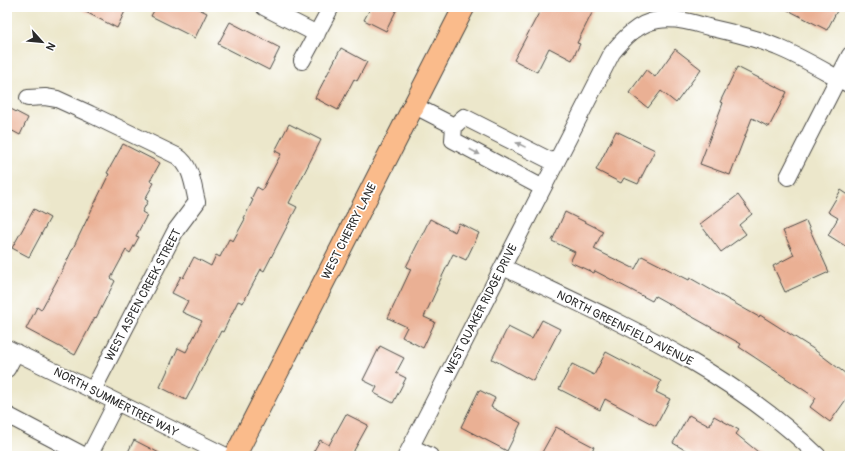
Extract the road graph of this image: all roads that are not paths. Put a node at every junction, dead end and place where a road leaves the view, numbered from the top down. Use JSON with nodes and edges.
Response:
{"nodes":[{"id":1,"x":264,"y":7,"type":"edge"},
{"id":2,"x":331,"y":7,"type":"edge"},
{"id":3,"x":464,"y":7,"type":"edge"},
{"id":4,"x":317,"y":34,"type":"junction"},
{"id":5,"x":850,"y":55,"type":"edge"},
{"id":6,"x":302,"y":61,"type":"dead end"},
{"id":7,"x":844,"y":81,"type":"edge"},
{"id":8,"x":28,"y":98,"type":"dead end"},
{"id":9,"x":413,"y":105,"type":"junction"},
{"id":10,"x":454,"y":126,"type":"junction"},
{"id":11,"x":556,"y":163,"type":"junction"},
{"id":12,"x":788,"y":177,"type":"dead end"},
{"id":13,"x":543,"y":188,"type":"junction"},
{"id":14,"x":503,"y":267,"type":"junction"},
{"id":15,"x":11,"y":350,"type":"edge"},
{"id":16,"x":7,"y":369,"type":"edge"},
{"id":17,"x":93,"y":390,"type":"junction"},
{"id":18,"x":116,"y":402,"type":"junction"},
{"id":19,"x":7,"y":415,"type":"edge"},
{"id":20,"x":409,"y":452,"type":"edge"},
{"id":21,"x":85,"y":456,"type":"edge"},
{"id":22,"x":89,"y":456,"type":"edge"},
{"id":23,"x":226,"y":456,"type":"edge"},
{"id":24,"x":235,"y":456,"type":"edge"},
{"id":25,"x":430,"y":456,"type":"edge"},
{"id":26,"x":818,"y":456,"type":"edge"}],
"edges":[{"from":1,"to":4,"type":"street"},
{"from":2,"to":4,"type":"street"},
{"from":3,"to":9,"type":"main road","name":"WEST CHERRY LANE"},
{"from":4,"to":6,"type":"street"},
{"from":5,"to":7,"type":"street"},
{"from":7,"to":11,"type":"street","name":"WEST QUAKER RIDGE DRIVE"},
{"from":7,"to":12,"type":"street"},
{"from":8,"to":17,"type":"street","name":"WEST ASPEN CREEK STREET"},
{"from":9,"to":10,"type":"street"},
{"from":9,"to":24,"type":"main road","name":"WEST CHERRY LANE"},
{"from":11,"to":10,"type":"street","one_way":true},
{"from":10,"to":13,"type":"street","one_way":true},
{"from":11,"to":13,"type":"street","name":"WEST QUAKER RIDGE DRIVE"},
{"from":13,"to":14,"type":"street","name":"WEST QUAKER RIDGE DRIVE"},
{"from":14,"to":20,"type":"street","name":"WEST QUAKER RIDGE DRIVE"},
{"from":14,"to":26,"type":"street","name":"NORTH GREENFIELD AVENUE"},
{"from":15,"to":16,"type":"street"},
{"from":15,"to":17,"type":"street","name":"NORTH SUMMERTREE WAY"},
{"from":17,"to":18,"type":"street","name":"NORTH SUMMERTREE WAY"},
{"from":18,"to":22,"type":"street"},
{"from":18,"to":23,"type":"street","name":"NORTH SUMMERTREE WAY"},
{"from":19,"to":21,"type":"street"},
{"from":20,"to":25,"type":"street"}]}
